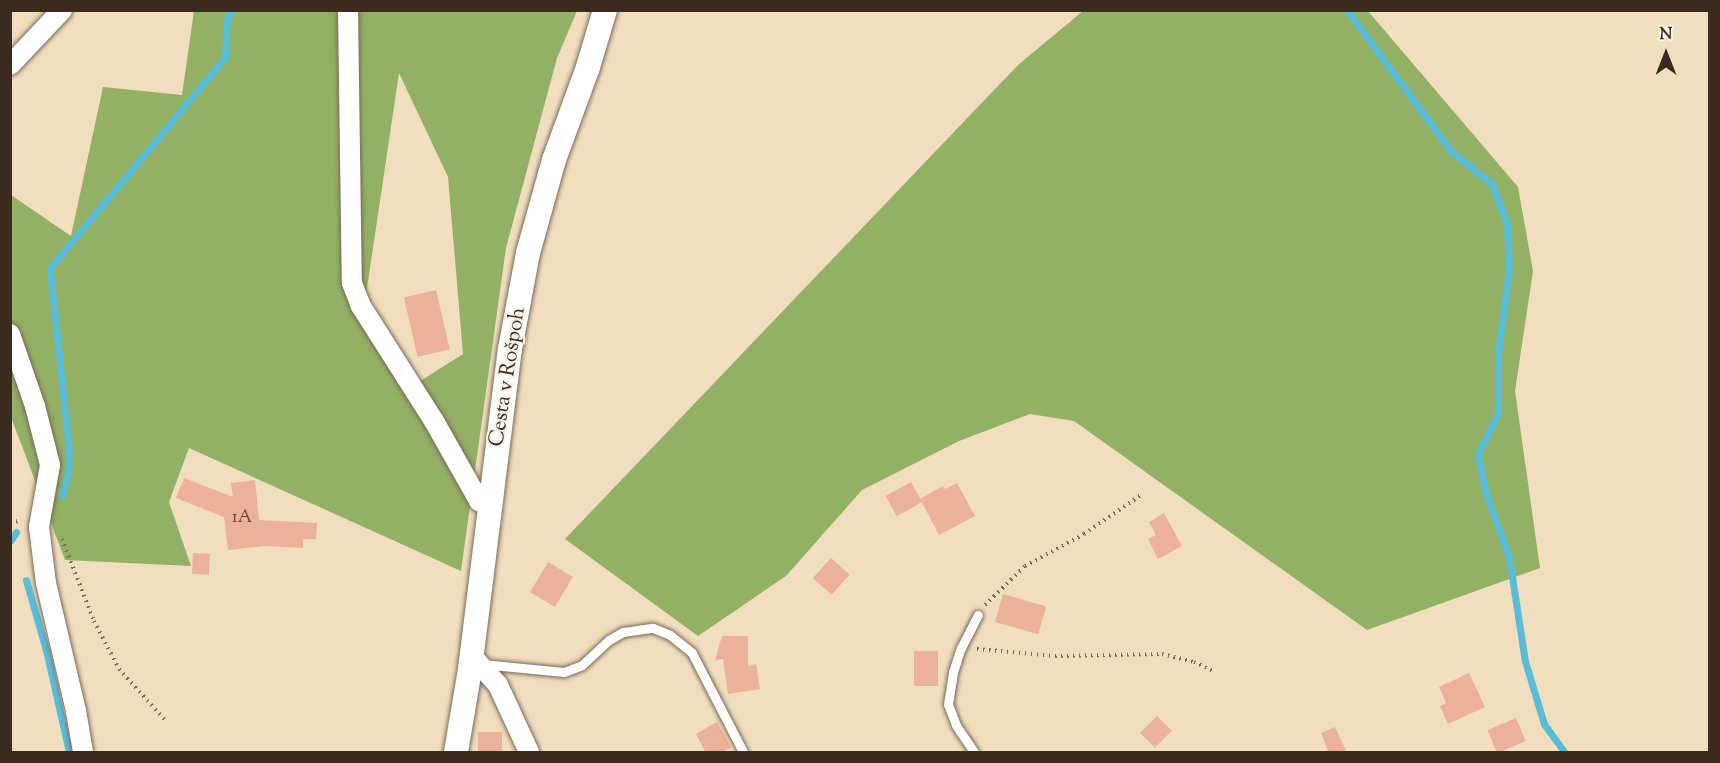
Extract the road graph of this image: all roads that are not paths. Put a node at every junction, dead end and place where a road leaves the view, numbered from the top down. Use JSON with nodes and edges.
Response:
{"nodes":[{"id":1,"x":62,"y":10,"type":"edge"},
{"id":2,"x":348,"y":10,"type":"edge"},
{"id":3,"x":605,"y":10,"type":"edge"},
{"id":4,"x":10,"y":65,"type":"edge"},
{"id":5,"x":10,"y":334,"type":"edge"},
{"id":6,"x":488,"y":505,"type":"junction"},
{"id":7,"x":978,"y":615,"type":"road end"},
{"id":8,"x":476,"y":659,"type":"junction"},
{"id":9,"x":82,"y":753,"type":"edge"},
{"id":10,"x":456,"y":753,"type":"edge"},
{"id":11,"x":529,"y":753,"type":"edge"},
{"id":12,"x":743,"y":753,"type":"edge"},
{"id":13,"x":974,"y":753,"type":"edge"}],
"edges":[{"from":1,"to":4,"type":"street"},
{"from":2,"to":6,"type":"street"},
{"from":3,"to":6,"type":"street","name":"Cesta v Rošpoh"},
{"from":5,"to":9,"type":"street"},
{"from":6,"to":8,"type":"street","name":"Cesta v Rošpoh"},
{"from":7,"to":13,"type":"lane"},
{"from":8,"to":10,"type":"street","name":"Cesta v Rošpoh"},
{"from":8,"to":11,"type":"street"},
{"from":8,"to":12,"type":"lane"}]}
